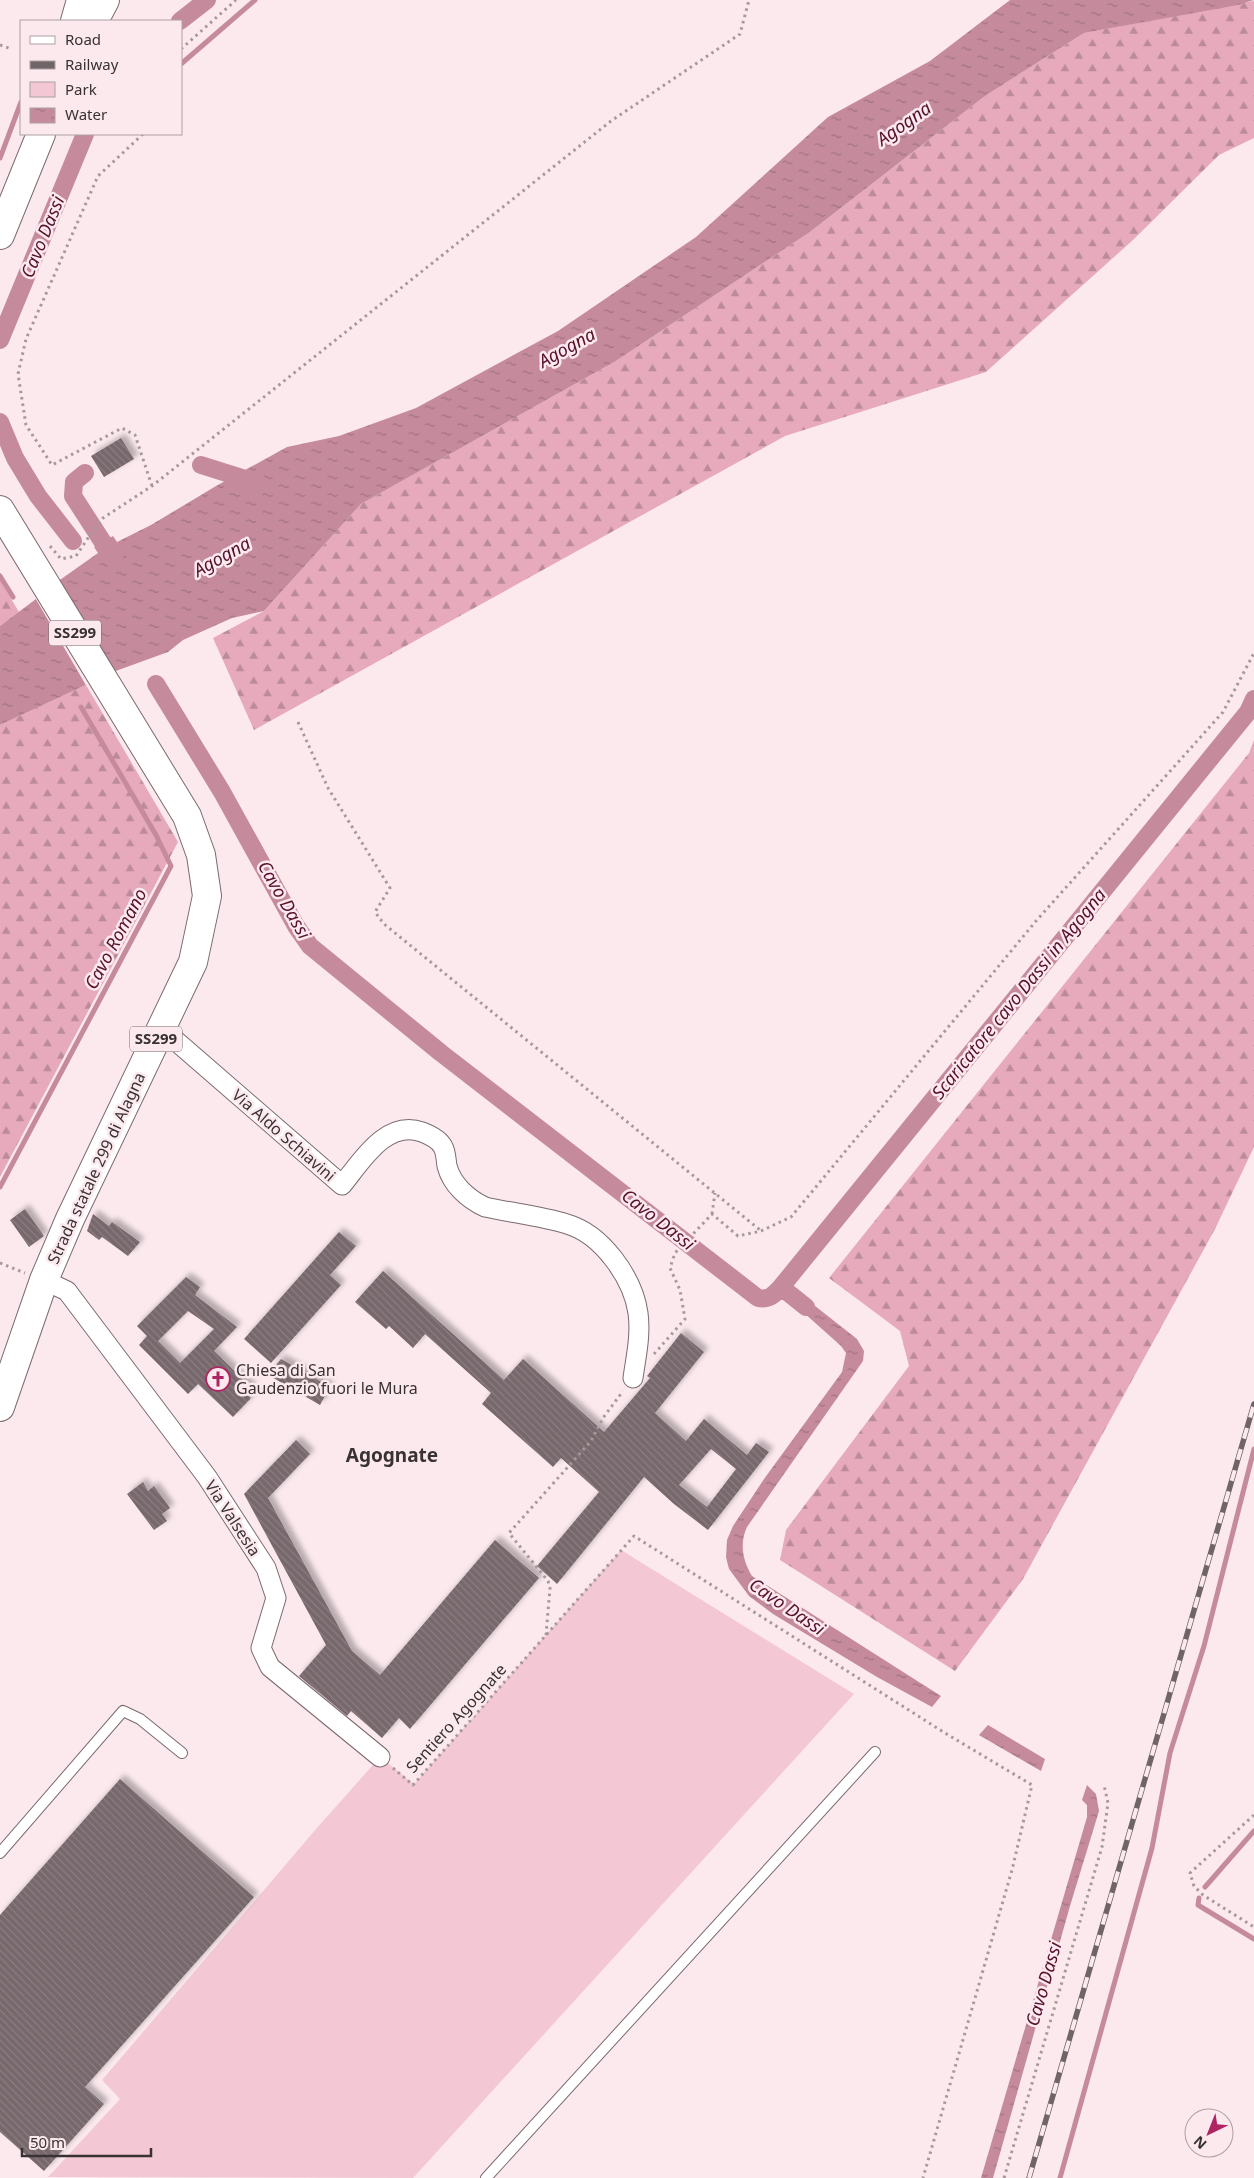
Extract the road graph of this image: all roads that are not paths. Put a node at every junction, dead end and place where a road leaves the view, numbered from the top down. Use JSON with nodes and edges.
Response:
{"nodes":[{"id":1,"x":81,"y":0,"type":"edge"},
{"id":2,"x":105,"y":0,"type":"edge"},
{"id":3,"x":75,"y":20,"type":"edge"},
{"id":4,"x":95,"y":20,"type":"edge"},
{"id":5,"x":41,"y":135,"type":"edge"},
{"id":6,"x":0,"y":235,"type":"edge"},
{"id":7,"x":0,"y":510,"type":"edge"},
{"id":8,"x":161,"y":1028,"type":"junction"},
{"id":9,"x":44,"y":1280,"type":"junction"},
{"id":10,"x":633,"y":1378,"type":"dead end"},
{"id":11,"x":0,"y":1407,"type":"edge"},
{"id":12,"x":875,"y":1752,"type":"dead end"},
{"id":13,"x":182,"y":1753,"type":"dead end"},
{"id":14,"x":380,"y":1758,"type":"road end"},
{"id":15,"x":0,"y":1853,"type":"edge"},
{"id":16,"x":486,"y":2178,"type":"edge"}],
"edges":[{"from":1,"to":3,"type":"main road"},
{"from":2,"to":4,"type":"main road"},
{"from":5,"to":6,"type":"main road"},
{"from":7,"to":8,"type":"main road","name":"Strada statale 299 di Alagna","number":"SS299"},
{"from":8,"to":9,"type":"main road","name":"Strada statale 299 di Alagna","number":"SS299"},
{"from":8,"to":10,"type":"street","name":"Via Aldo Schiavini"},
{"from":9,"to":11,"type":"main road","name":"Strada statale 299 di Alagna","number":"SS299"},
{"from":9,"to":14,"type":"street","name":"Via Valsesia"},
{"from":12,"to":16,"type":"lane"},
{"from":13,"to":15,"type":"lane"}]}
